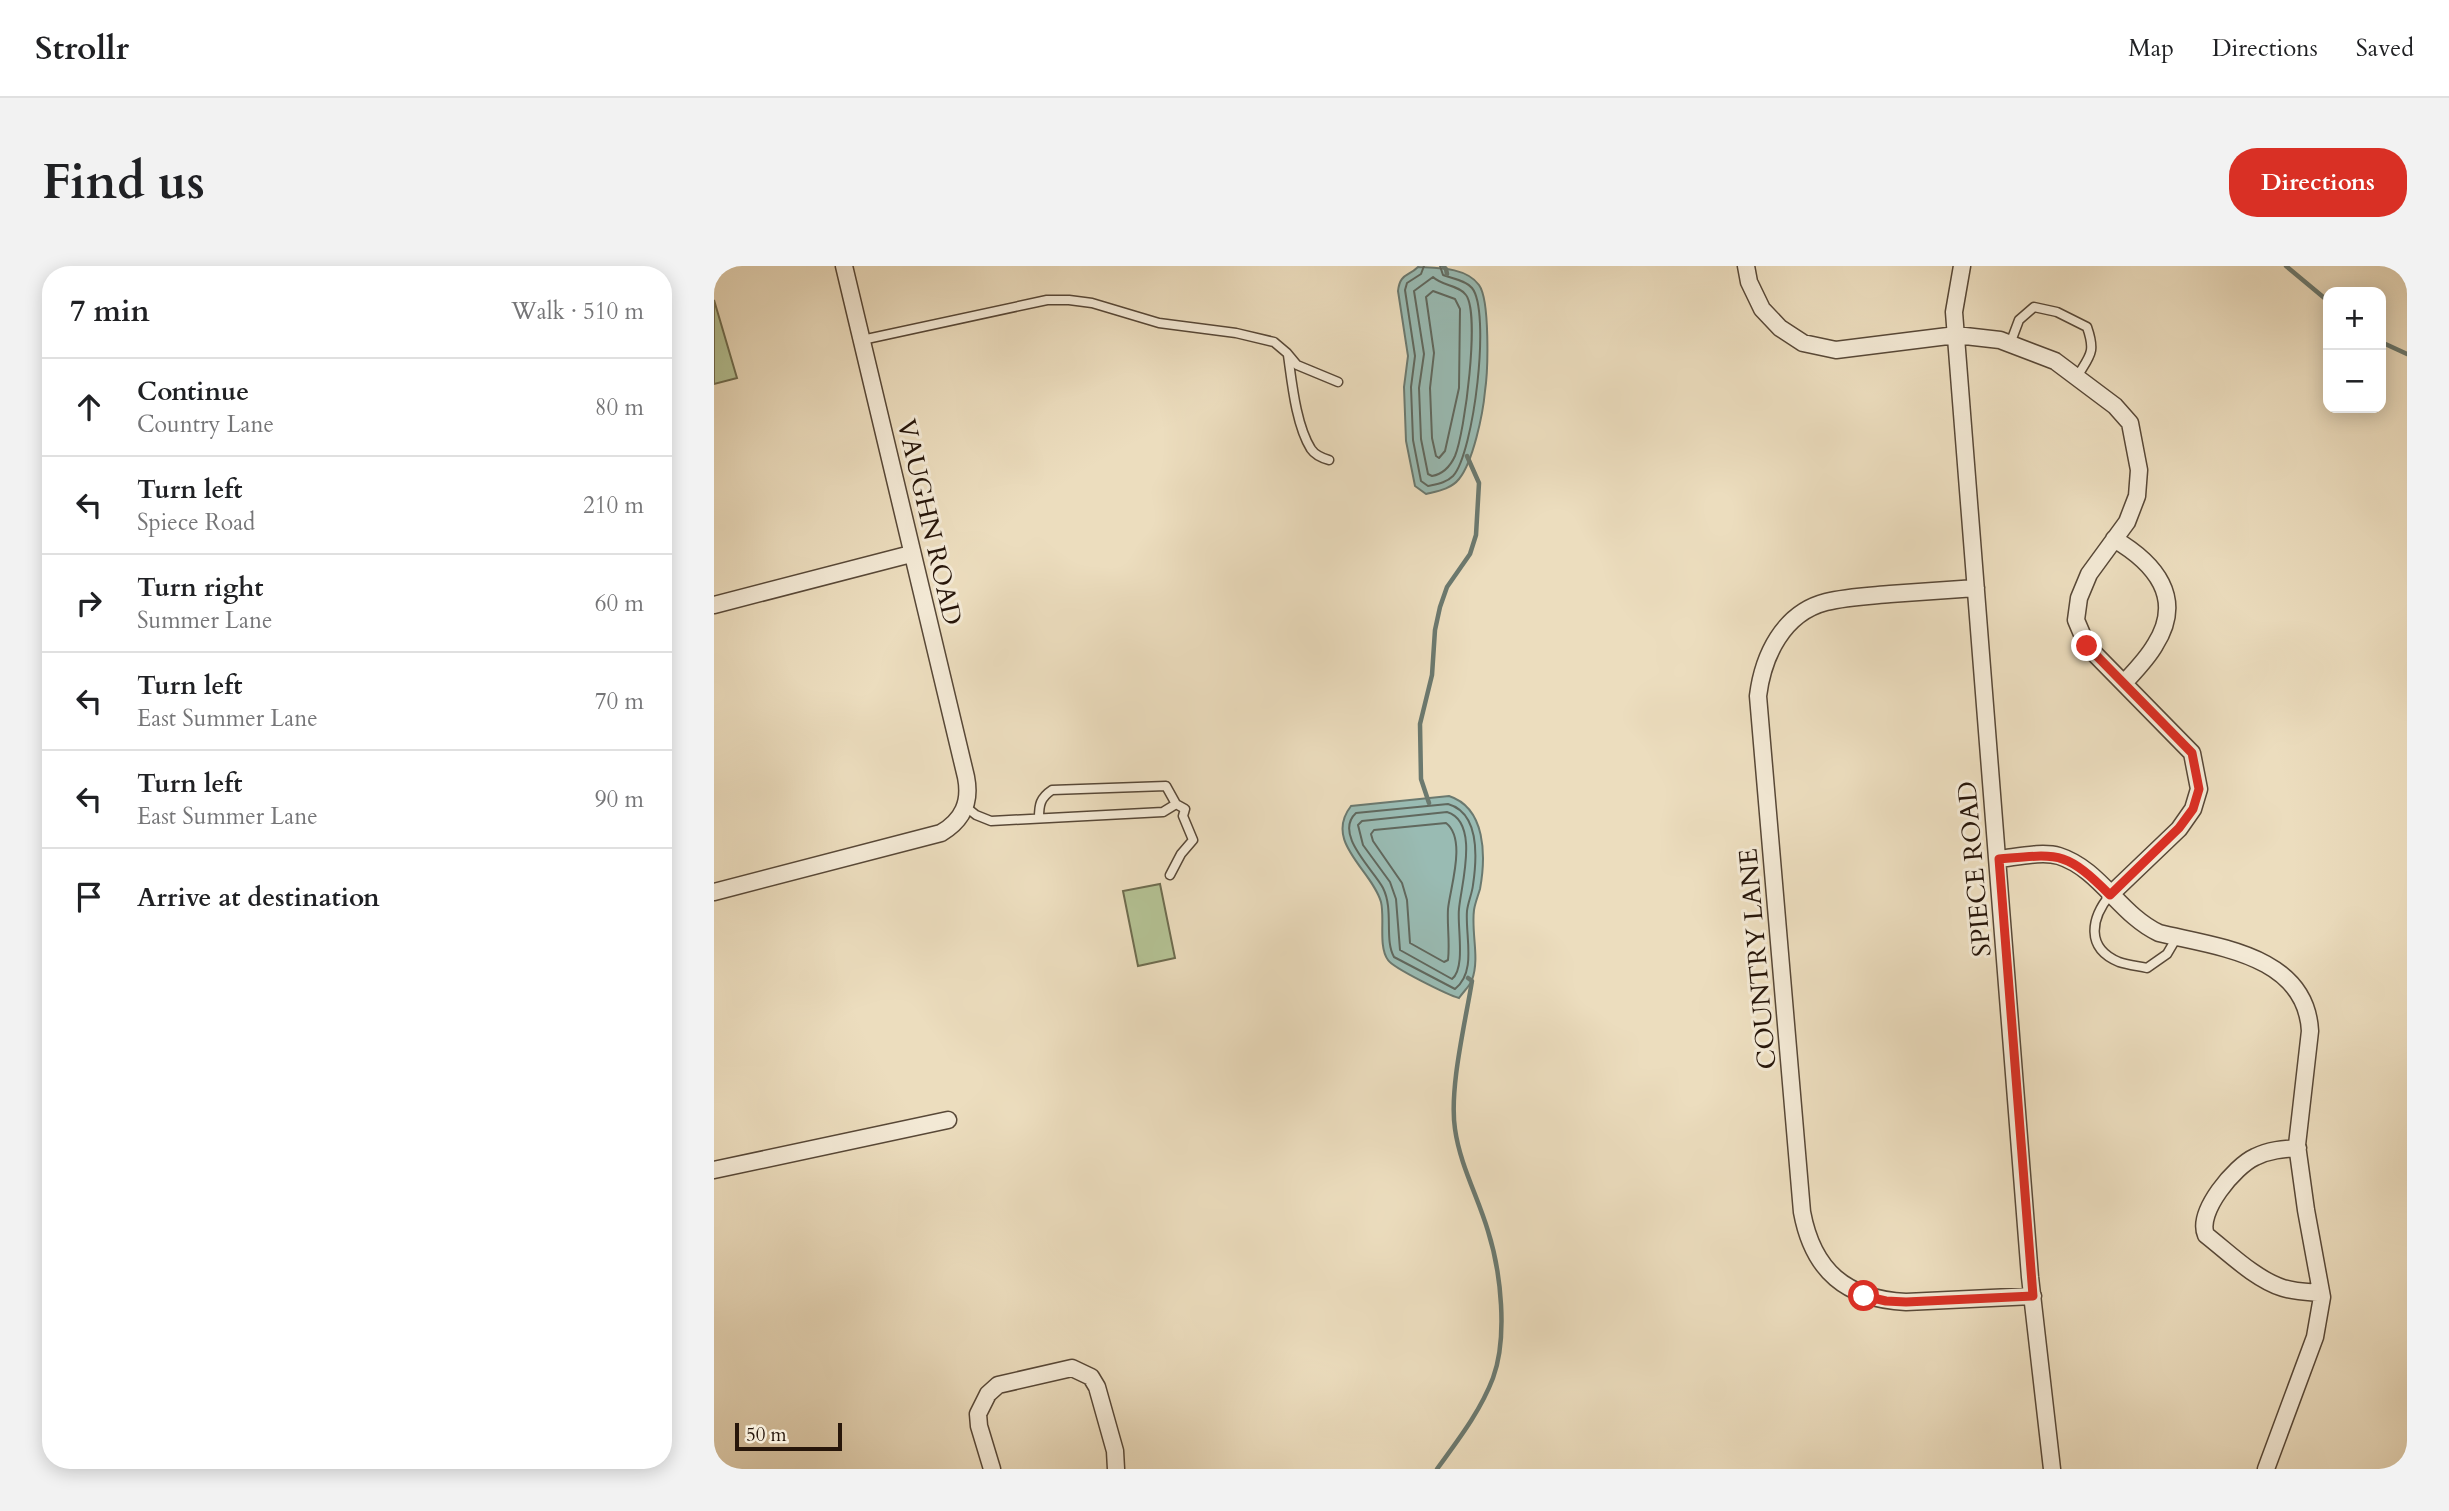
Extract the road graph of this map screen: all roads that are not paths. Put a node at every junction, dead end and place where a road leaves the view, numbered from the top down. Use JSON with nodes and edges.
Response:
{"nodes":[{"id":1,"x":844,"y":266,"type":"edge"},
{"id":2,"x":1746,"y":266,"type":"edge"},
{"id":3,"x":1962,"y":266,"type":"edge"},
{"id":4,"x":1955,"y":335,"type":"junction"},
{"id":5,"x":862,"y":340,"type":"junction"},
{"id":6,"x":2010,"y":344,"type":"junction"},
{"id":7,"x":1287,"y":353,"type":"junction"},
{"id":8,"x":2077,"y":377,"type":"junction"},
{"id":9,"x":1338,"y":382,"type":"dead end"},
{"id":10,"x":1329,"y":460,"type":"dead end"},
{"id":11,"x":2114,"y":539,"type":"junction"},
{"id":12,"x":911,"y":554,"type":"junction"},
{"id":13,"x":1976,"y":587,"type":"junction"},
{"id":14,"x":714,"y":605,"type":"edge"},
{"id":15,"x":2124,"y":683,"type":"junction"},
{"id":16,"x":1176,"y":804,"type":"junction"},
{"id":17,"x":966,"y":807,"type":"junction"},
{"id":18,"x":1039,"y":818,"type":"junction"},
{"id":19,"x":1999,"y":859,"type":"junction"},
{"id":20,"x":1170,"y":875,"type":"dead end"},
{"id":21,"x":714,"y":892,"type":"edge"},
{"id":22,"x":2110,"y":895,"type":"junction"},
{"id":23,"x":2177,"y":937,"type":"junction"},
{"id":24,"x":948,"y":1120,"type":"dead end"},
{"id":25,"x":2298,"y":1148,"type":"junction"},
{"id":26,"x":714,"y":1170,"type":"edge"},
{"id":27,"x":2321,"y":1293,"type":"junction"},
{"id":28,"x":2033,"y":1296,"type":"junction"},
{"id":29,"x":992,"y":1469,"type":"edge"},
{"id":30,"x":1116,"y":1469,"type":"edge"},
{"id":31,"x":2052,"y":1469,"type":"edge"},
{"id":32,"x":2266,"y":1469,"type":"edge"}],
"edges":[{"from":1,"to":5,"type":"street","name":"VAUGHN ROAD"},
{"from":2,"to":4,"type":"street"},
{"from":3,"to":4,"type":"street","name":"SPIECE ROAD"},
{"from":4,"to":6,"type":"street"},
{"from":4,"to":13,"type":"street","name":"SPIECE ROAD"},
{"from":5,"to":7,"type":"lane"},
{"from":5,"to":12,"type":"street","name":"VAUGHN ROAD"},
{"from":6,"to":8,"type":"street"},
{"from":6,"to":8,"type":"lane"},
{"from":7,"to":9,"type":"lane"},
{"from":7,"to":10,"type":"lane"},
{"from":8,"to":11,"type":"street"},
{"from":11,"to":15,"type":"street"},
{"from":11,"to":15,"type":"street"},
{"from":12,"to":14,"type":"street"},
{"from":12,"to":17,"type":"street","name":"VAUGHN ROAD"},
{"from":13,"to":19,"type":"street","name":"SPIECE ROAD"},
{"from":13,"to":28,"type":"street","name":"COUNTRY LANE"},
{"from":15,"to":22,"type":"street"},
{"from":16,"to":18,"type":"lane"},
{"from":16,"to":18,"type":"lane"},
{"from":16,"to":20,"type":"lane"},
{"from":17,"to":18,"type":"lane"},
{"from":17,"to":21,"type":"street"},
{"from":19,"to":22,"type":"street"},
{"from":19,"to":28,"type":"street","name":"SPIECE ROAD"},
{"from":22,"to":23,"type":"street"},
{"from":22,"to":23,"type":"lane"},
{"from":23,"to":25,"type":"street"},
{"from":24,"to":26,"type":"street"},
{"from":25,"to":27,"type":"street"},
{"from":25,"to":27,"type":"street"},
{"from":27,"to":32,"type":"street"},
{"from":28,"to":31,"type":"street","name":"SPIECE ROAD"},
{"from":29,"to":30,"type":"street"}]}
